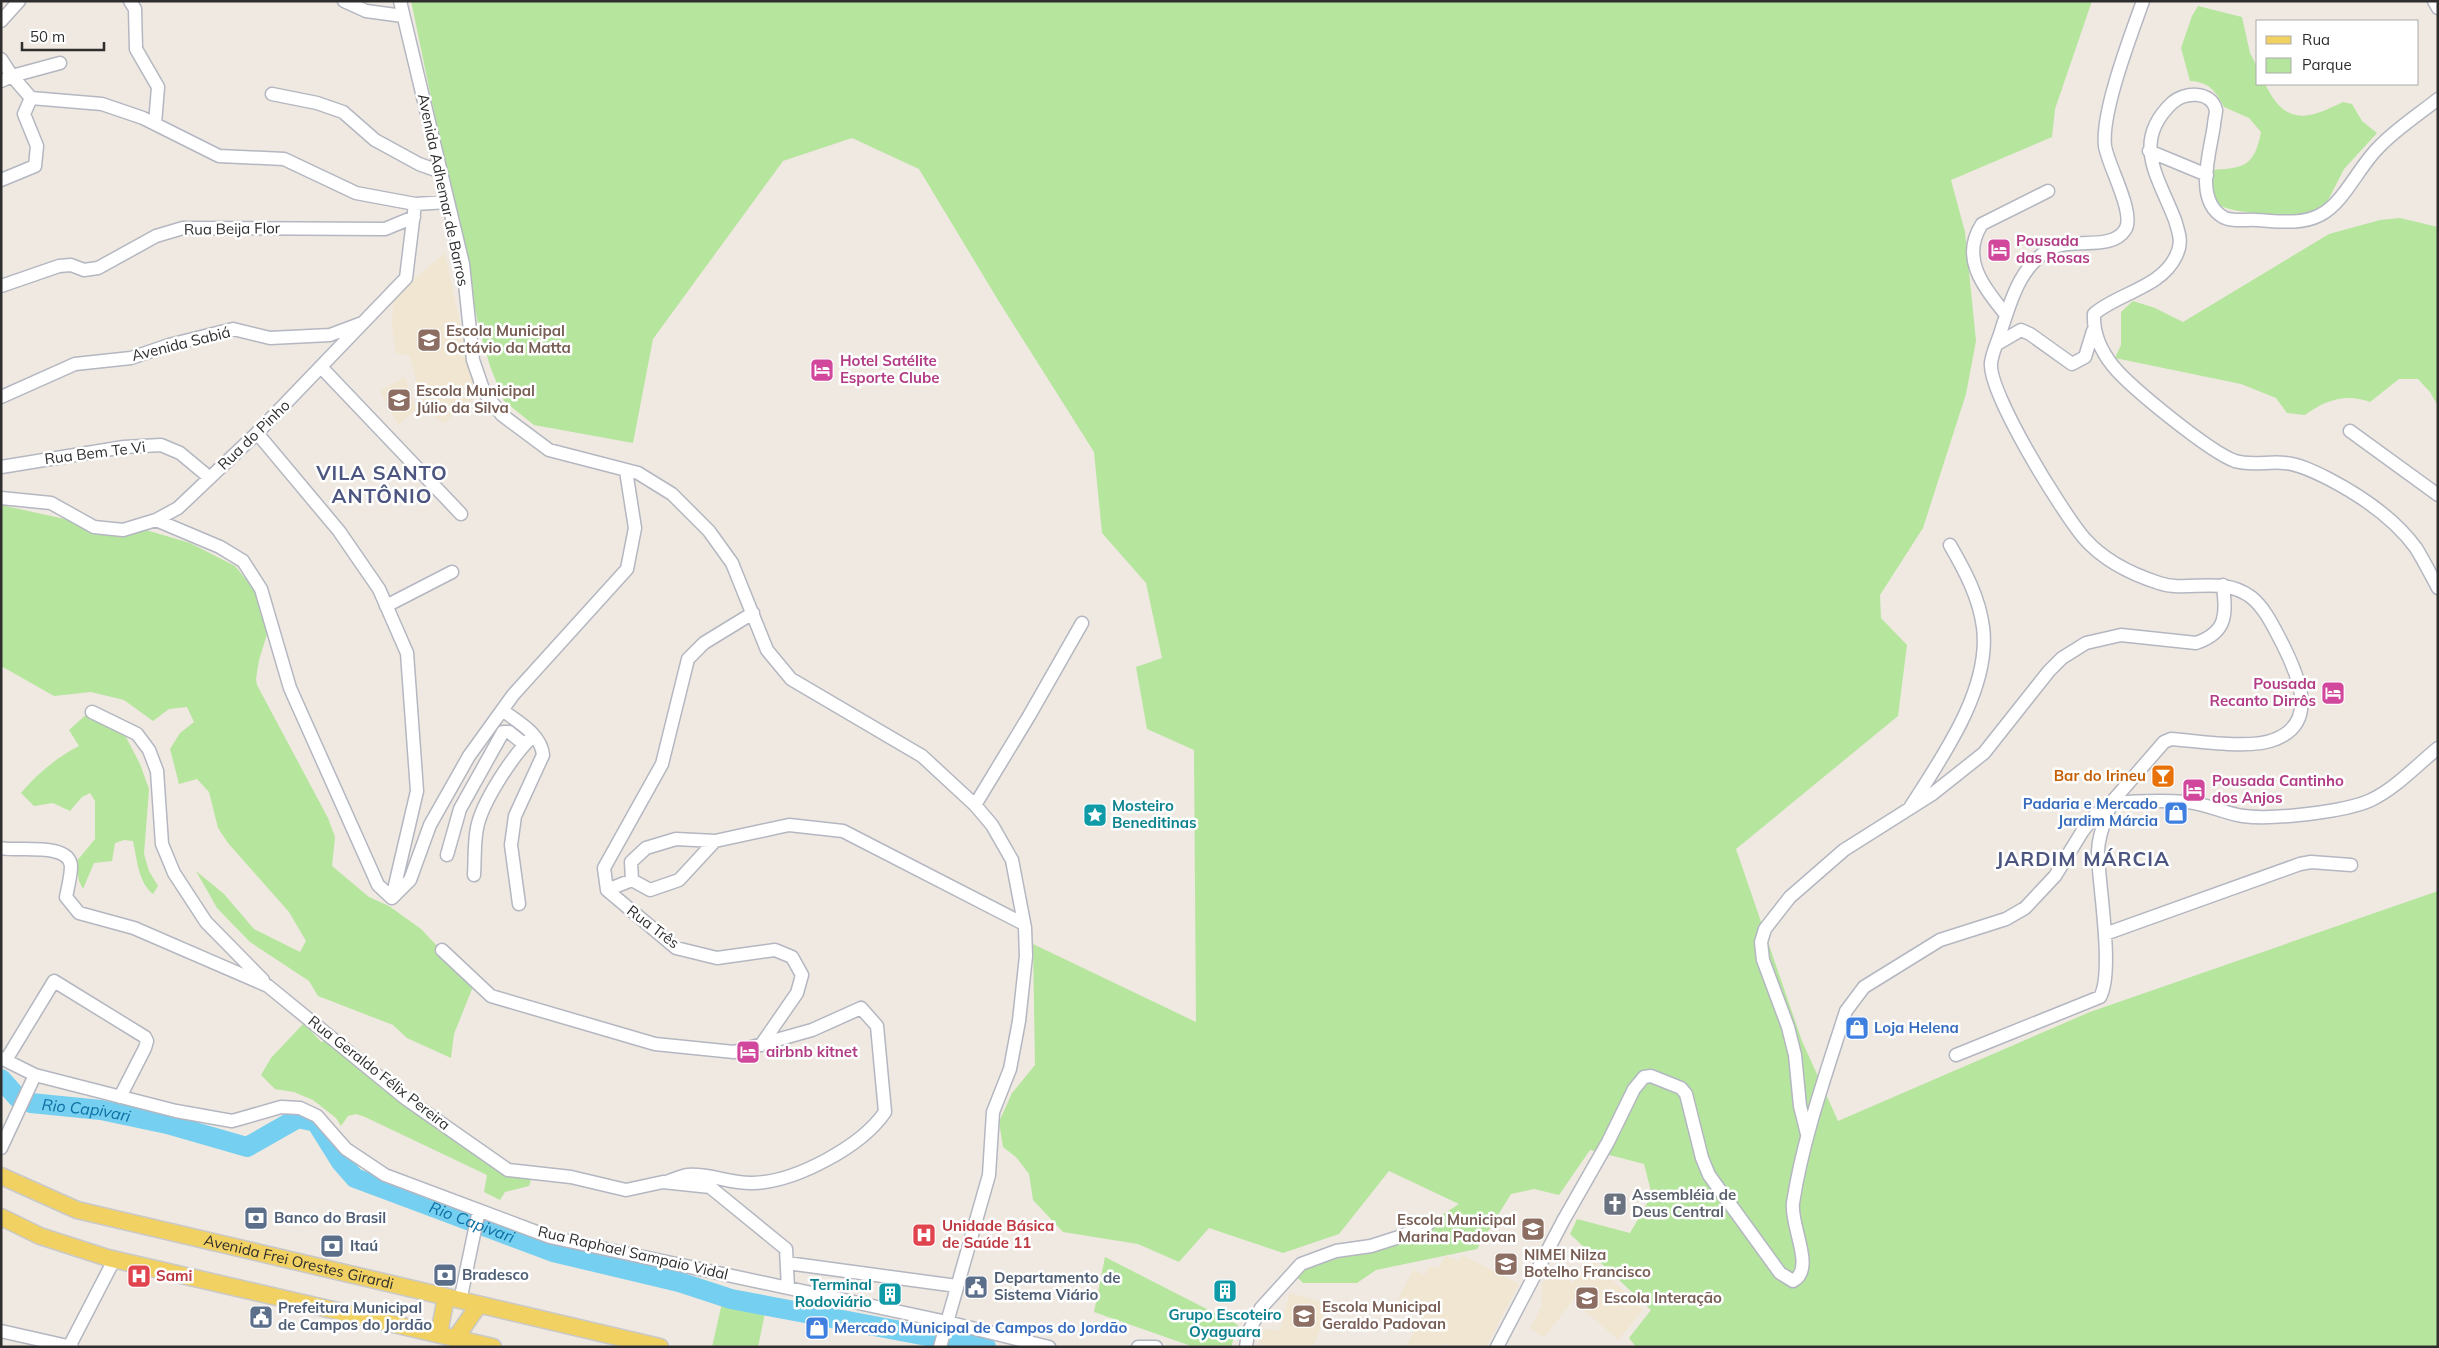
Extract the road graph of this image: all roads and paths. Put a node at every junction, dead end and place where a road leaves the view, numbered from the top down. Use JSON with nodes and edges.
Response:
{"nodes":[{"id":1,"x":19,"y":1,"type":"edge"},
{"id":2,"x":130,"y":1,"type":"edge"},
{"id":3,"x":344,"y":1,"type":"edge"},
{"id":4,"x":400,"y":1,"type":"edge"},
{"id":5,"x":2143,"y":1,"type":"edge"},
{"id":6,"x":2434,"y":1,"type":"edge"},
{"id":7,"x":2438,"y":8,"type":"edge"},
{"id":8,"x":403,"y":16,"type":"junction"},
{"id":9,"x":1,"y":21,"type":"edge"},
{"id":10,"x":1,"y":59,"type":"edge"},
{"id":11,"x":60,"y":63,"type":"dead end"},
{"id":12,"x":7,"y":78,"type":"edge"},
{"id":13,"x":272,"y":94,"type":"dead end"},
{"id":14,"x":31,"y":98,"type":"junction"},
{"id":15,"x":2438,"y":100,"type":"edge"},
{"id":16,"x":24,"y":114,"type":"junction"},
{"id":17,"x":155,"y":124,"type":"junction"},
{"id":18,"x":2149,"y":151,"type":"junction"},
{"id":19,"x":441,"y":172,"type":"junction"},
{"id":20,"x":2207,"y":175,"type":"junction"},
{"id":21,"x":1,"y":180,"type":"edge"},
{"id":22,"x":2048,"y":191,"type":"dead end"},
{"id":23,"x":448,"y":202,"type":"junction"},
{"id":24,"x":414,"y":210,"type":"junction"},
{"id":25,"x":1,"y":286,"type":"edge"},
{"id":26,"x":2006,"y":315,"type":"junction"},
{"id":27,"x":364,"y":322,"type":"junction"},
{"id":28,"x":2094,"y":331,"type":"junction"},
{"id":29,"x":1997,"y":344,"type":"junction"},
{"id":30,"x":321,"y":367,"type":"junction"},
{"id":31,"x":1,"y":397,"type":"edge"},
{"id":32,"x":2350,"y":431,"type":"dead end"},
{"id":33,"x":257,"y":433,"type":"junction"},
{"id":34,"x":1,"y":467,"type":"edge"},
{"id":35,"x":626,"y":471,"type":"junction"},
{"id":36,"x":210,"y":478,"type":"junction"},
{"id":37,"x":2438,"y":495,"type":"edge"},
{"id":38,"x":1,"y":498,"type":"edge"},
{"id":39,"x":461,"y":514,"type":"dead end"},
{"id":40,"x":156,"y":520,"type":"junction"},
{"id":41,"x":1950,"y":545,"type":"dead end"},
{"id":42,"x":452,"y":572,"type":"dead end"},
{"id":43,"x":2223,"y":585,"type":"junction"},
{"id":44,"x":2438,"y":588,"type":"edge"},
{"id":45,"x":386,"y":606,"type":"junction"},
{"id":46,"x":753,"y":613,"type":"junction"},
{"id":47,"x":1082,"y":623,"type":"dead end"},
{"id":48,"x":502,"y":710,"type":"junction"},
{"id":49,"x":92,"y":712,"type":"dead end"},
{"id":50,"x":534,"y":735,"type":"junction"},
{"id":51,"x":524,"y":744,"type":"junction"},
{"id":52,"x":2438,"y":748,"type":"edge"},
{"id":53,"x":2111,"y":803,"type":"junction"},
{"id":54,"x":975,"y":805,"type":"junction"},
{"id":55,"x":1908,"y":811,"type":"junction"},
{"id":56,"x":715,"y":841,"type":"junction"},
{"id":57,"x":1,"y":848,"type":"edge"},
{"id":58,"x":447,"y":855,"type":"dead end"},
{"id":59,"x":2351,"y":865,"type":"dead end"},
{"id":60,"x":474,"y":875,"type":"dead end"},
{"id":61,"x":632,"y":880,"type":"junction"},
{"id":62,"x":607,"y":890,"type":"junction"},
{"id":63,"x":392,"y":898,"type":"junction"},
{"id":64,"x":519,"y":904,"type":"dead end"},
{"id":65,"x":1024,"y":924,"type":"junction"},
{"id":66,"x":2105,"y":934,"type":"junction"},
{"id":67,"x":442,"y":950,"type":"dead end"},
{"id":68,"x":268,"y":986,"type":"junction"},
{"id":69,"x":761,"y":1045,"type":"junction"},
{"id":70,"x":1956,"y":1055,"type":"dead end"},
{"id":71,"x":4,"y":1059,"type":"edge"},
{"id":72,"x":34,"y":1076,"type":"junction"},
{"id":73,"x":120,"y":1097,"type":"junction"},
{"id":74,"x":1807,"y":1137,"type":"junction"},
{"id":75,"x":1,"y":1148,"type":"edge"},
{"id":76,"x":1,"y":1176,"type":"edge"},
{"id":77,"x":663,"y":1182,"type":"junction"},
{"id":78,"x":479,"y":1212,"type":"junction"},
{"id":79,"x":1,"y":1217,"type":"edge"},
{"id":80,"x":1428,"y":1224,"type":"dead end"},
{"id":81,"x":114,"y":1260,"type":"junction"},
{"id":82,"x":787,"y":1263,"type":"junction"},
{"id":83,"x":957,"y":1286,"type":"junction"},
{"id":84,"x":788,"y":1288,"type":"junction"},
{"id":85,"x":453,"y":1299,"type":"junction"},
{"id":86,"x":478,"y":1306,"type":"junction"},
{"id":87,"x":946,"y":1326,"type":"junction"},
{"id":88,"x":1,"y":1332,"type":"edge"},
{"id":89,"x":438,"y":1334,"type":"junction"},
{"id":90,"x":601,"y":1340,"type":"edge"},
{"id":91,"x":452,"y":1343,"type":"edge"},
{"id":92,"x":652,"y":1346,"type":"edge"},
{"id":93,"x":70,"y":1347,"type":"edge"},
{"id":94,"x":492,"y":1347,"type":"edge"},
{"id":95,"x":940,"y":1347,"type":"edge"},
{"id":96,"x":1049,"y":1347,"type":"edge"},
{"id":97,"x":1138,"y":1347,"type":"edge"},
{"id":98,"x":1156,"y":1347,"type":"edge"},
{"id":99,"x":1246,"y":1347,"type":"edge"},
{"id":100,"x":1497,"y":1347,"type":"edge"}],
"edges":[{"from":1,"to":9,"type":"street"},
{"from":2,"to":17,"type":"street"},
{"from":3,"to":8,"type":"street"},
{"from":4,"to":8,"type":"street","name":"Avenida Adhemar de Barros"},
{"from":5,"to":26,"type":"street"},
{"from":6,"to":7,"type":"street"},
{"from":8,"to":19,"type":"street","name":"Avenida Adhemar de Barros"},
{"from":10,"to":12,"type":"street"},
{"from":11,"to":12,"type":"street"},
{"from":12,"to":14,"type":"street"},
{"from":12,"to":16,"type":"street"},
{"from":13,"to":19,"type":"street"},
{"from":14,"to":16,"type":"street"},
{"from":14,"to":17,"type":"street"},
{"from":15,"to":20,"type":"street"},
{"from":16,"to":21,"type":"street"},
{"from":17,"to":24,"type":"street"},
{"from":18,"to":20,"type":"street"},
{"from":18,"to":20,"type":"street"},
{"from":18,"to":28,"type":"street"},
{"from":19,"to":23,"type":"street","name":"Avenida Adhemar de Barros"},
{"from":22,"to":26,"type":"street"},
{"from":23,"to":24,"type":"street"},
{"from":23,"to":35,"type":"street","name":"Avenida Adhemar de Barros"},
{"from":24,"to":25,"type":"street","name":"Rua Beija Flor"},
{"from":24,"to":27,"type":"street","name":"Rua do Pinho"},
{"from":26,"to":29,"type":"street"},
{"from":27,"to":30,"type":"street","name":"Rua do Pinho"},
{"from":27,"to":31,"type":"street","name":"Avenida Sabiá"},
{"from":28,"to":29,"type":"street"},
{"from":28,"to":44,"type":"street"},
{"from":29,"to":43,"type":"street"},
{"from":30,"to":33,"type":"street","name":"Rua do Pinho"},
{"from":30,"to":39,"type":"street"},
{"from":32,"to":37,"type":"street"},
{"from":33,"to":36,"type":"street","name":"Rua do Pinho"},
{"from":33,"to":45,"type":"street"},
{"from":34,"to":36,"type":"street","name":"Rua Bem Te Vi"},
{"from":35,"to":46,"type":"street","name":"Avenida Adhemar de Barros"},
{"from":35,"to":48,"type":"street"},
{"from":36,"to":40,"type":"street","name":"Rua do Pinho"},
{"from":38,"to":40,"type":"street","name":"Rua do Pinho"},
{"from":40,"to":63,"type":"street"},
{"from":41,"to":55,"type":"street"},
{"from":42,"to":45,"type":"street"},
{"from":43,"to":53,"type":"street"},
{"from":43,"to":55,"type":"street"},
{"from":45,"to":63,"type":"street"},
{"from":46,"to":54,"type":"street","name":"Avenida Adhemar de Barros"},
{"from":46,"to":62,"type":"street"},
{"from":47,"to":54,"type":"street"},
{"from":48,"to":50,"type":"street"},
{"from":48,"to":63,"type":"street"},
{"from":49,"to":68,"type":"street"},
{"from":50,"to":51,"type":"street"},
{"from":50,"to":64,"type":"street"},
{"from":51,"to":58,"type":"street"},
{"from":51,"to":60,"type":"street"},
{"from":52,"to":53,"type":"street"},
{"from":53,"to":66,"type":"street"},
{"from":53,"to":74,"type":"street"},
{"from":54,"to":65,"type":"street","name":"Avenida Adhemar de Barros"},
{"from":55,"to":74,"type":"street"},
{"from":56,"to":61,"type":"street"},
{"from":56,"to":61,"type":"street"},
{"from":56,"to":65,"type":"street"},
{"from":57,"to":68,"type":"street","name":"Rua Geraldo Félix Pereira"},
{"from":59,"to":66,"type":"street"},
{"from":61,"to":62,"type":"street"},
{"from":62,"to":69,"type":"street","name":"Rua Três"},
{"from":65,"to":83,"type":"street","name":"Avenida Adhemar de Barros"},
{"from":66,"to":70,"type":"street"},
{"from":67,"to":69,"type":"street"},
{"from":68,"to":77,"type":"street","name":"Rua Geraldo Félix Pereira"},
{"from":69,"to":77,"type":"street"},
{"from":71,"to":72,"type":"street","name":"Rua Raphael Sampaio Vidal"},
{"from":71,"to":73,"type":"street"},
{"from":72,"to":73,"type":"street","name":"Rua Raphael Sampaio Vidal"},
{"from":72,"to":75,"type":"street"},
{"from":73,"to":78,"type":"street","name":"Rua Raphael Sampaio Vidal"},
{"from":74,"to":100,"type":"street"},
{"from":76,"to":85,"type":"main road","name":"Avenida Frei Orestes Girardi"},
{"from":77,"to":82,"type":"street","name":"Rua Geraldo Félix Pereira"},
{"from":78,"to":84,"type":"street","name":"Rua Raphael Sampaio Vidal"},
{"from":78,"to":85,"type":"street"},
{"from":79,"to":81,"type":"main road"},
{"from":80,"to":99,"type":"street"},
{"from":81,"to":89,"type":"main road"},
{"from":81,"to":93,"type":"street"},
{"from":82,"to":83,"type":"street"},
{"from":82,"to":84,"type":"street","name":"Rua Geraldo Félix Pereira"},
{"from":83,"to":87,"type":"street","name":"Avenida Adhemar de Barros"},
{"from":84,"to":87,"type":"street","name":"Rua Raphael Sampaio Vidal"},
{"from":85,"to":86,"type":"main road","name":"Avenida Frei Orestes Girardi"},
{"from":85,"to":89,"type":"main road"},
{"from":86,"to":90,"type":"main road","name":"Avenida Frei Orestes Girardi"},
{"from":86,"to":91,"type":"main road"},
{"from":87,"to":95,"type":"street","name":"Avenida Adhemar de Barros"},
{"from":87,"to":96,"type":"street","name":"Rua Raphael Sampaio Vidal"},
{"from":88,"to":93,"type":"street"},
{"from":89,"to":91,"type":"main road"},
{"from":90,"to":92,"type":"main road","name":"Avenida Frei Orestes Girardi"},
{"from":91,"to":94,"type":"main road"},
{"from":97,"to":98,"type":"street"}]}
